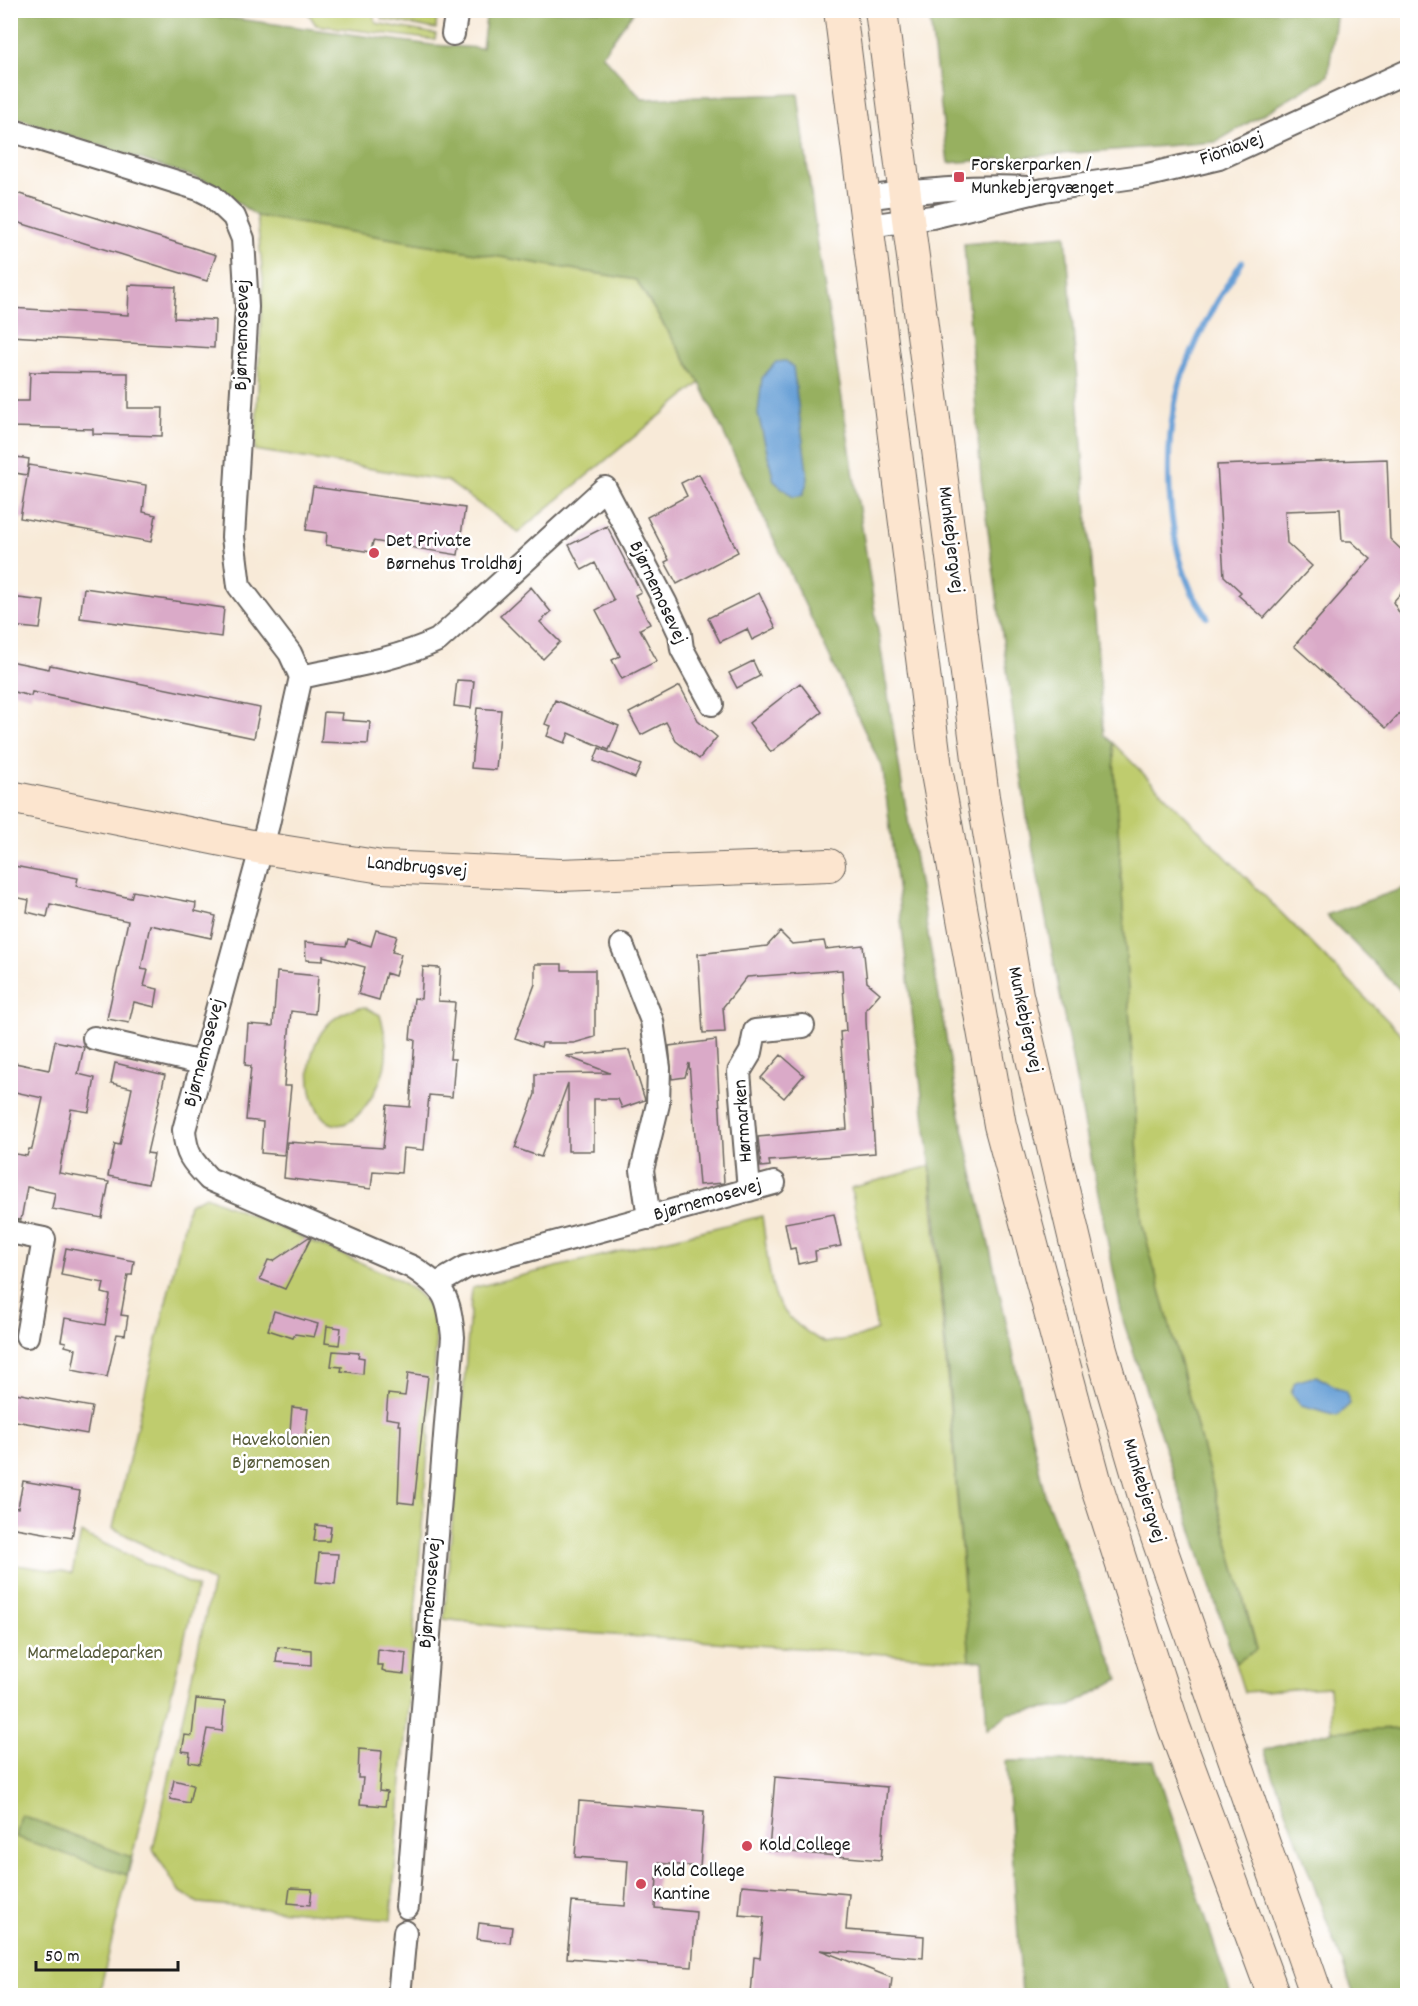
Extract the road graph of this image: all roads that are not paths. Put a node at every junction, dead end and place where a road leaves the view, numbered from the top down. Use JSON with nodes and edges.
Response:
{"nodes":[{"id":1,"x":457,"y":10,"type":"edge"},
{"id":2,"x":840,"y":10,"type":"edge"},
{"id":3,"x":881,"y":10,"type":"edge"},
{"id":4,"x":453,"y":34,"type":"dead end"},
{"id":5,"x":1407,"y":71,"type":"edge"},
{"id":6,"x":10,"y":130,"type":"edge"},
{"id":7,"x":907,"y":206,"type":"junction"},
{"id":8,"x":866,"y":212,"type":"junction"},
{"id":9,"x":301,"y":676,"type":"junction"},
{"id":10,"x":712,"y":704,"type":"dead end"},
{"id":11,"x":10,"y":797,"type":"edge"},
{"id":12,"x":262,"y":848,"type":"junction"},
{"id":13,"x":829,"y":865,"type":"dead end"},
{"id":14,"x":622,"y":945,"type":"dead end"},
{"id":15,"x":803,"y":1026,"type":"dead end"},
{"id":16,"x":94,"y":1038,"type":"dead end"},
{"id":17,"x":201,"y":1063,"type":"junction"},
{"id":18,"x":774,"y":1183,"type":"dead end"},
{"id":19,"x":749,"y":1190,"type":"junction"},
{"id":20,"x":649,"y":1218,"type":"junction"},
{"id":21,"x":10,"y":1232,"type":"edge"},
{"id":22,"x":437,"y":1284,"type":"junction"},
{"id":23,"x":27,"y":1336,"type":"dead end"},
{"id":24,"x":407,"y":1906,"type":"dead end"},
{"id":25,"x":405,"y":1932,"type":"dead end"},
{"id":26,"x":399,"y":1995,"type":"edge"},
{"id":27,"x":1274,"y":1995,"type":"edge"},
{"id":28,"x":1317,"y":1995,"type":"edge"}],
"edges":[{"from":1,"to":4,"type":"street"},
{"from":2,"to":8,"type":"street","name":"Munkebjergvej"},
{"from":3,"to":7,"type":"street","name":"Munkebjergvej"},
{"from":5,"to":7,"type":"street","name":"Fioniavej"},
{"from":6,"to":9,"type":"street","name":"Bjørnemosevej"},
{"from":7,"to":8,"type":"street","name":"Fioniavej"},
{"from":7,"to":28,"type":"street","name":"Munkebjergvej"},
{"from":8,"to":27,"type":"street","name":"Munkebjergvej"},
{"from":9,"to":10,"type":"street","name":"Bjørnemosevej"},
{"from":9,"to":12,"type":"street","name":"Bjørnemosevej"},
{"from":11,"to":12,"type":"street","name":"Landbrugsvej"},
{"from":12,"to":13,"type":"street","name":"Landbrugsvej"},
{"from":12,"to":17,"type":"street","name":"Bjørnemosevej"},
{"from":14,"to":20,"type":"street"},
{"from":15,"to":19,"type":"street","name":"Hørmarken"},
{"from":16,"to":17,"type":"street"},
{"from":17,"to":22,"type":"street","name":"Bjørnemosevej"},
{"from":18,"to":19,"type":"street","name":"Bjørnemosevej"},
{"from":19,"to":20,"type":"street","name":"Bjørnemosevej"},
{"from":20,"to":22,"type":"street","name":"Bjørnemosevej"},
{"from":21,"to":23,"type":"street"},
{"from":22,"to":24,"type":"street","name":"Bjørnemosevej"},
{"from":25,"to":26,"type":"street"}]}
